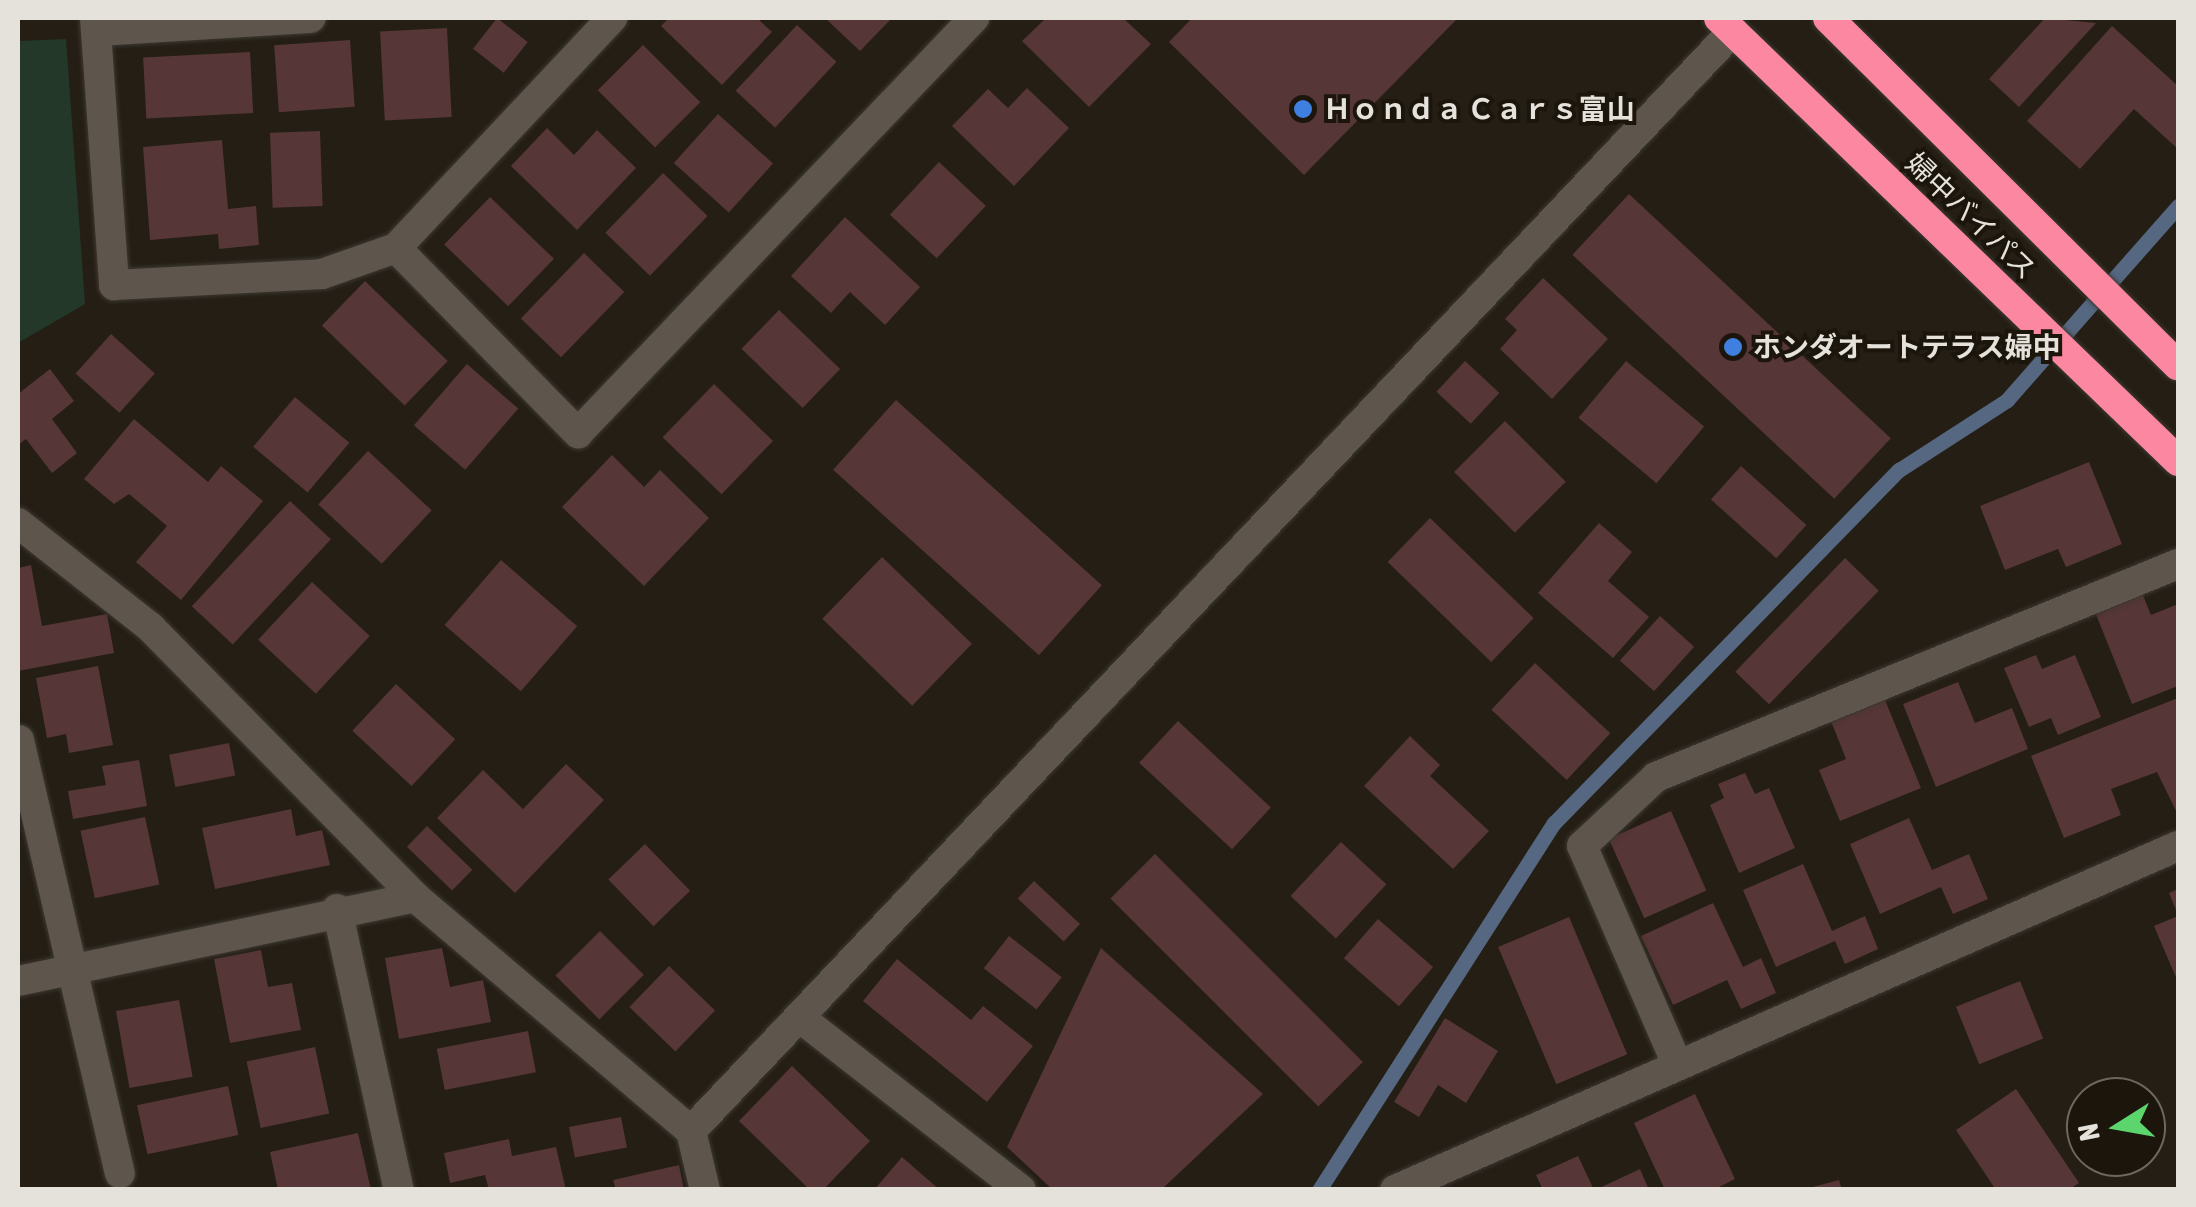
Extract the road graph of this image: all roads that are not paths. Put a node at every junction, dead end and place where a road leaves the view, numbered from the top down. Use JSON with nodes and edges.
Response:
{"nodes":[{"id":1,"x":311,"y":18,"type":"edge"},
{"id":2,"x":612,"y":18,"type":"edge"},
{"id":3,"x":974,"y":18,"type":"edge"},
{"id":4,"x":1828,"y":18,"type":"edge"},
{"id":5,"x":95,"y":24,"type":"edge"},
{"id":6,"x":1726,"y":24,"type":"edge"},
{"id":7,"x":396,"y":248,"type":"junction"},
{"id":8,"x":2178,"y":366,"type":"edge"},
{"id":9,"x":2178,"y":461,"type":"edge"},
{"id":10,"x":18,"y":523,"type":"edge"},
{"id":11,"x":2178,"y":564,"type":"edge"},
{"id":12,"x":19,"y":740,"type":"edge"},
{"id":13,"x":2178,"y":846,"type":"edge"},
{"id":14,"x":415,"y":896,"type":"junction"},
{"id":15,"x":337,"y":909,"type":"junction"},
{"id":16,"x":72,"y":968,"type":"junction"},
{"id":17,"x":18,"y":981,"type":"edge"},
{"id":18,"x":799,"y":1017,"type":"junction"},
{"id":19,"x":1677,"y":1064,"type":"junction"},
{"id":20,"x":691,"y":1131,"type":"junction"},
{"id":21,"x":120,"y":1173,"type":"dead end"},
{"id":22,"x":399,"y":1190,"type":"edge"},
{"id":23,"x":705,"y":1190,"type":"edge"},
{"id":24,"x":1021,"y":1190,"type":"edge"},
{"id":25,"x":1395,"y":1190,"type":"edge"}],
"edges":[{"from":1,"to":5,"type":"street"},
{"from":2,"to":7,"type":"street"},
{"from":3,"to":7,"type":"street"},
{"from":4,"to":8,"type":"highway","name":"婦中バイパス"},
{"from":5,"to":7,"type":"street"},
{"from":6,"to":9,"type":"highway","name":"婦中バイパス"},
{"from":6,"to":18,"type":"street"},
{"from":10,"to":14,"type":"street"},
{"from":11,"to":19,"type":"street"},
{"from":12,"to":16,"type":"street"},
{"from":13,"to":19,"type":"street"},
{"from":14,"to":15,"type":"street"},
{"from":14,"to":20,"type":"street"},
{"from":15,"to":16,"type":"street"},
{"from":15,"to":22,"type":"street"},
{"from":16,"to":17,"type":"street"},
{"from":16,"to":21,"type":"street"},
{"from":18,"to":20,"type":"street"},
{"from":18,"to":24,"type":"street"},
{"from":19,"to":25,"type":"street"},
{"from":20,"to":23,"type":"street"}]}
